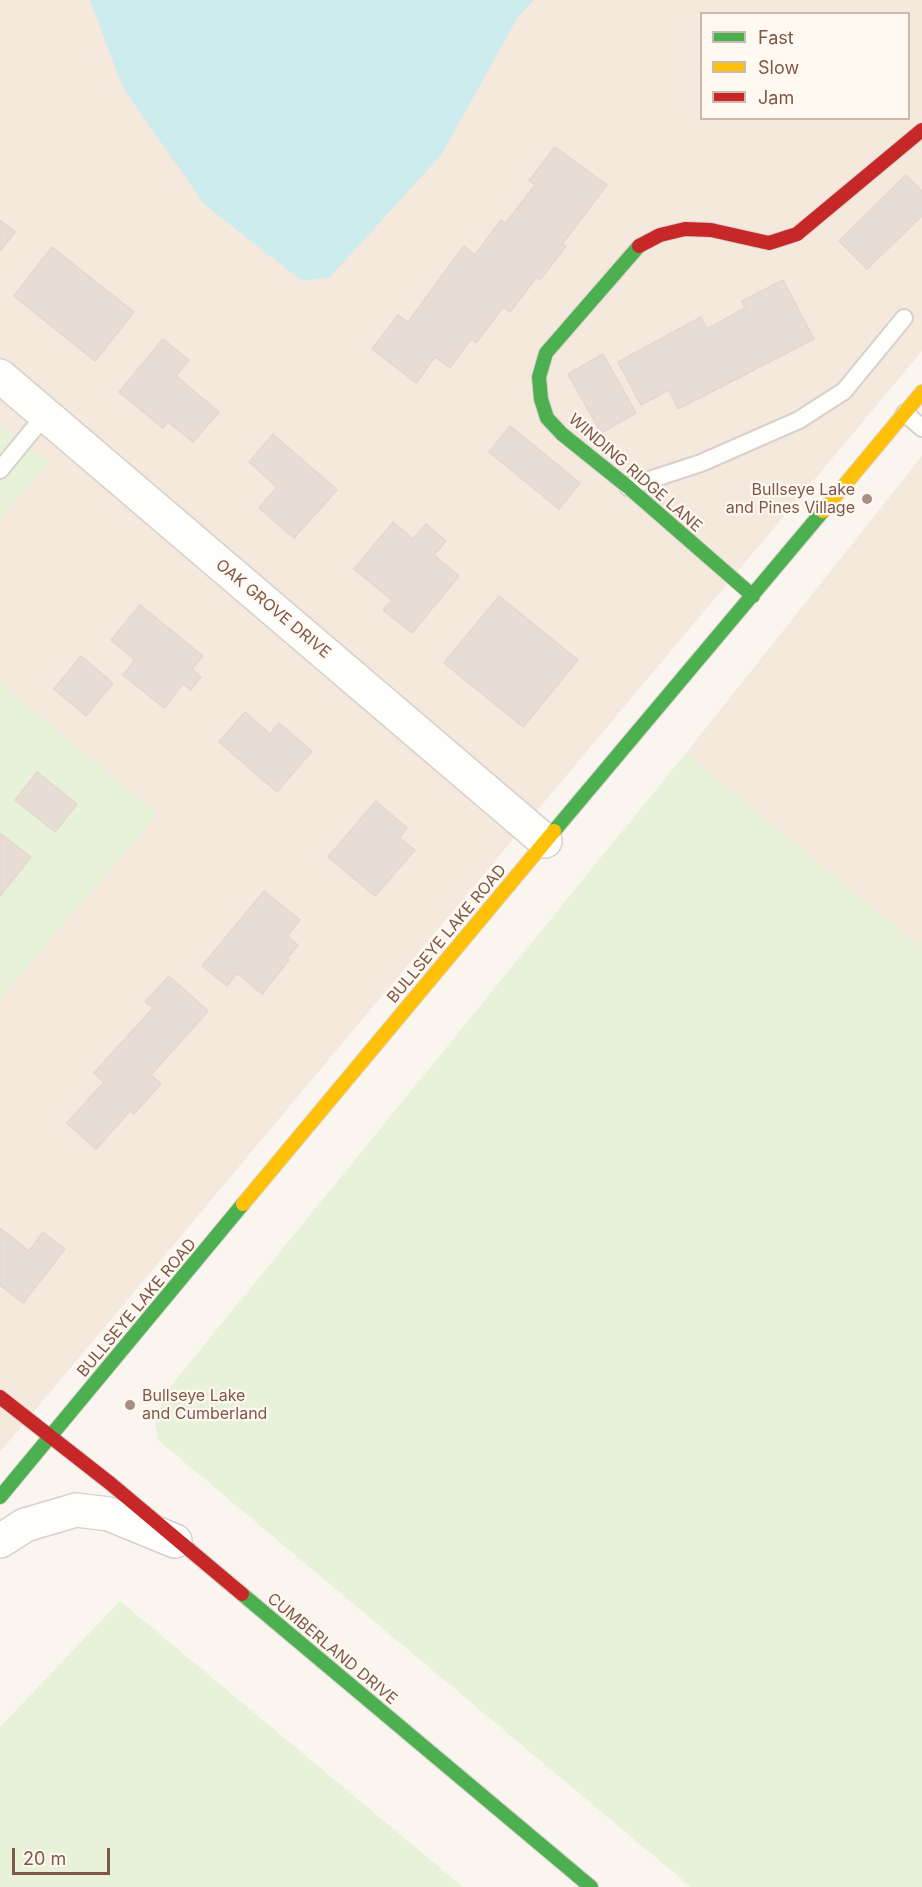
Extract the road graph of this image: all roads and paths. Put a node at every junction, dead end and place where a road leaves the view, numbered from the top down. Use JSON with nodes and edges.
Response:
{"nodes":[{"id":1,"x":922,"y":130,"type":"edge"},
{"id":2,"x":904,"y":318,"type":"dead end"},
{"id":3,"x":0,"y":376,"type":"edge"},
{"id":4,"x":922,"y":392,"type":"edge"},
{"id":5,"x":905,"y":413,"type":"junction"},
{"id":6,"x":45,"y":415,"type":"junction"},
{"id":7,"x":922,"y":428,"type":"edge"},
{"id":8,"x":0,"y":470,"type":"edge"},
{"id":9,"x":628,"y":487,"type":"junction"},
{"id":10,"x":753,"y":596,"type":"junction"},
{"id":11,"x":545,"y":841,"type":"junction"},
{"id":12,"x":0,"y":1397,"type":"edge"},
{"id":13,"x":52,"y":1437,"type":"junction"},
{"id":14,"x":0,"y":1497,"type":"edge"},
{"id":15,"x":0,"y":1541,"type":"edge"},
{"id":16,"x":180,"y":1543,"type":"junction"},
{"id":17,"x":591,"y":1887,"type":"edge"}],
"edges":[{"from":1,"to":9,"type":"street","name":"WINDING RIDGE LANE"},
{"from":2,"to":9,"type":"lane"},
{"from":3,"to":6,"type":"street","name":"OAK GROVE DRIVE"},
{"from":4,"to":5,"type":"street","name":"BULLSEYE LAKE ROAD"},
{"from":5,"to":7,"type":"lane"},
{"from":5,"to":10,"type":"street","name":"BULLSEYE LAKE ROAD"},
{"from":6,"to":8,"type":"lane"},
{"from":6,"to":11,"type":"street","name":"OAK GROVE DRIVE"},
{"from":9,"to":10,"type":"street","name":"WINDING RIDGE LANE"},
{"from":10,"to":11,"type":"street","name":"BULLSEYE LAKE ROAD"},
{"from":11,"to":13,"type":"street","name":"BULLSEYE LAKE ROAD"},
{"from":12,"to":13,"type":"street","name":"CUMBERLAND DRIVE"},
{"from":13,"to":14,"type":"street","name":"BULLSEYE LAKE ROAD"},
{"from":13,"to":16,"type":"street","name":"CUMBERLAND DRIVE"},
{"from":15,"to":16,"type":"street"},
{"from":16,"to":17,"type":"street","name":"CUMBERLAND DRIVE"}]}
